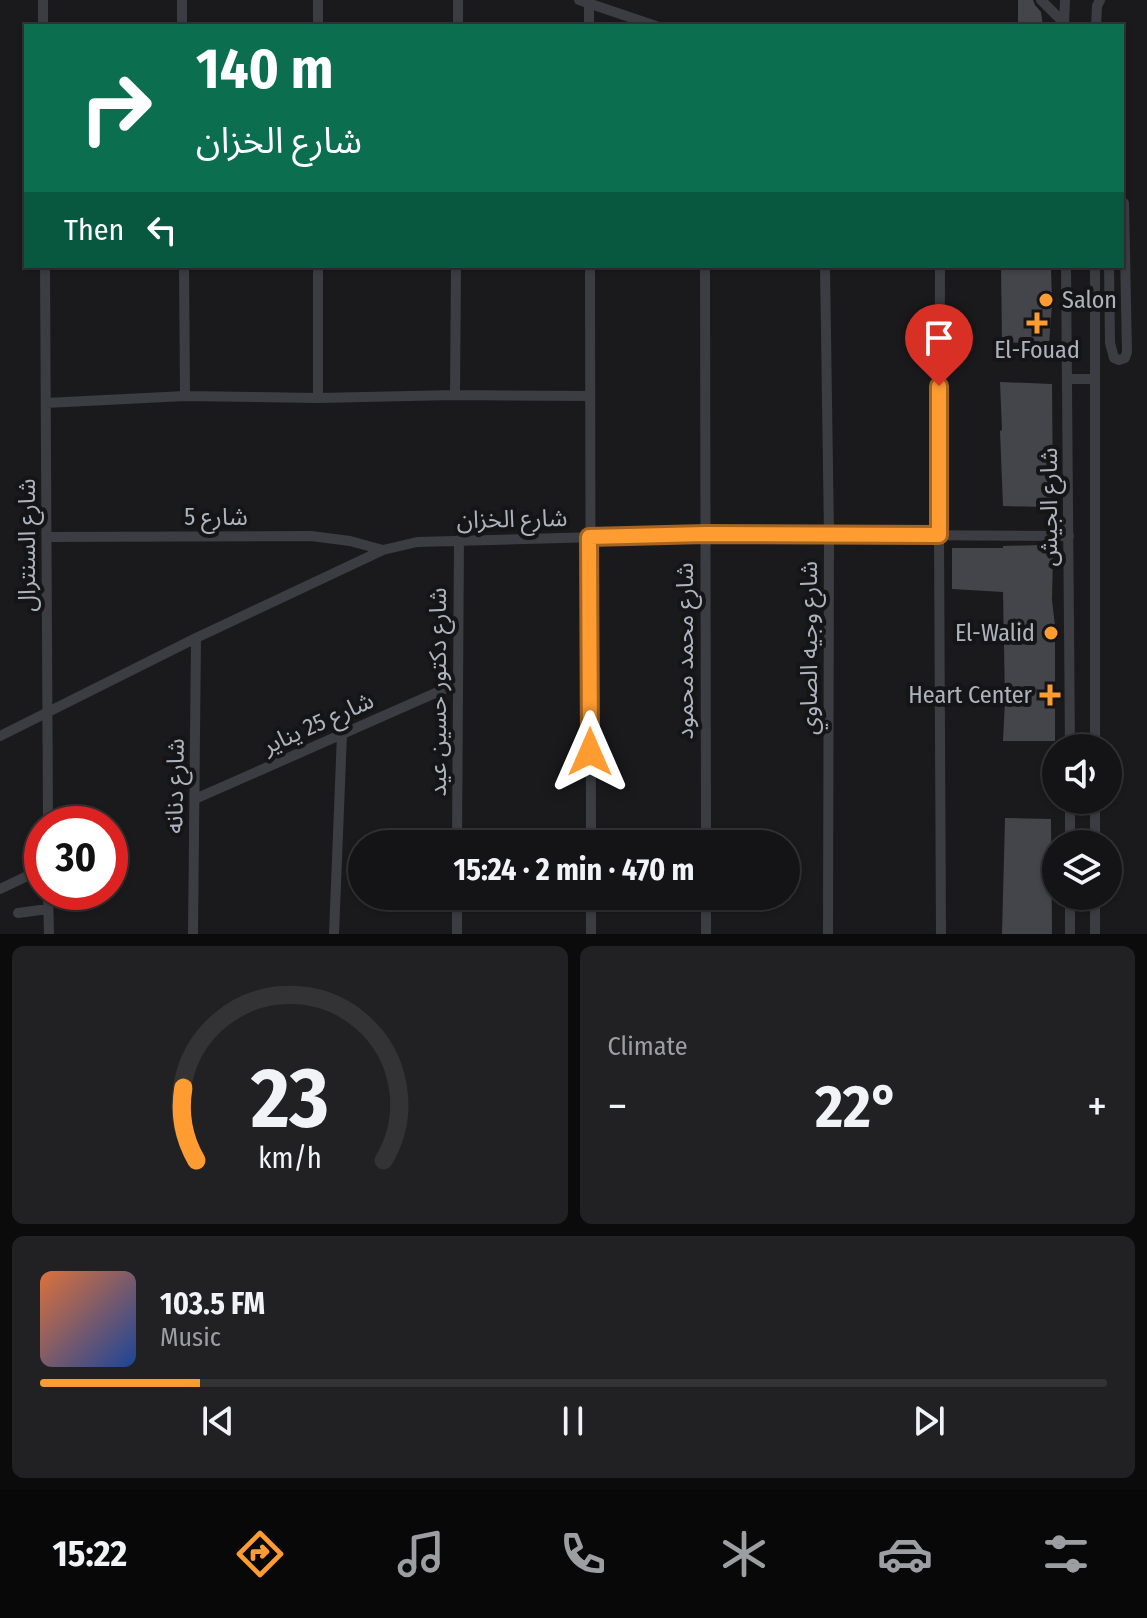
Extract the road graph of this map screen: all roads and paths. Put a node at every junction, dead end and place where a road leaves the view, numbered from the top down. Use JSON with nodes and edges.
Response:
{"nodes":[{"id":1,"x":43,"y":0,"type":"edge"},
{"id":2,"x":182,"y":0,"type":"edge"},
{"id":3,"x":318,"y":0,"type":"edge"},
{"id":4,"x":458,"y":0,"type":"edge"},
{"id":5,"x":1041,"y":0,"type":"edge"},
{"id":6,"x":1065,"y":0,"type":"edge"},
{"id":7,"x":586,"y":1,"type":"edge"},
{"id":8,"x":1097,"y":2,"type":"edge"},
{"id":9,"x":43,"y":24,"type":"edge"},
{"id":10,"x":182,"y":24,"type":"edge"},
{"id":11,"x":318,"y":24,"type":"edge"},
{"id":12,"x":458,"y":24,"type":"edge"},
{"id":13,"x":589,"y":24,"type":"edge"},
{"id":14,"x":650,"y":24,"type":"edge"},
{"id":15,"x":1064,"y":24,"type":"edge"},
{"id":16,"x":1096,"y":24,"type":"edge"},
{"id":17,"x":1124,"y":203,"type":"dead end"},
{"id":18,"x":45,"y":268,"type":"edge"},
{"id":19,"x":184,"y":268,"type":"edge"},
{"id":20,"x":318,"y":268,"type":"edge"},
{"id":21,"x":456,"y":268,"type":"edge"},
{"id":22,"x":590,"y":268,"type":"edge"},
{"id":23,"x":705,"y":268,"type":"edge"},
{"id":24,"x":825,"y":268,"type":"edge"},
{"id":25,"x":940,"y":268,"type":"edge"},
{"id":26,"x":1066,"y":268,"type":"edge"},
{"id":27,"x":1095,"y":268,"type":"edge"},
{"id":28,"x":1109,"y":268,"type":"edge"},
{"id":29,"x":1095,"y":343,"type":"junction"},
{"id":30,"x":1110,"y":343,"type":"junction"},
{"id":31,"x":1068,"y":379,"type":"junction"},
{"id":32,"x":1095,"y":379,"type":"junction"},
{"id":33,"x":455,"y":395,"type":"junction"},
{"id":34,"x":185,"y":396,"type":"junction"},
{"id":35,"x":590,"y":396,"type":"junction"},
{"id":36,"x":318,"y":398,"type":"junction"},
{"id":37,"x":46,"y":403,"type":"junction"},
{"id":38,"x":705,"y":534,"type":"junction"},
{"id":39,"x":829,"y":535,"type":"junction"},
{"id":40,"x":939,"y":535,"type":"junction"},
{"id":41,"x":1069,"y":536,"type":"junction"},
{"id":42,"x":47,"y":537,"type":"junction"},
{"id":43,"x":589,"y":537,"type":"junction"},
{"id":44,"x":459,"y":540,"type":"junction"},
{"id":45,"x":383,"y":550,"type":"junction"},
{"id":46,"x":196,"y":638,"type":"junction"},
{"id":47,"x":458,"y":683,"type":"junction"},
{"id":48,"x":48,"y":711,"type":"junction"},
{"id":49,"x":342,"y":734,"type":"junction"},
{"id":50,"x":1070,"y":734,"type":"edge"},
{"id":51,"x":1095,"y":734,"type":"edge"},
{"id":52,"x":0,"y":736,"type":"edge"},
{"id":53,"x":195,"y":799,"type":"junction"},
{"id":54,"x":48,"y":806,"type":"edge"},
{"id":55,"x":457,"y":830,"type":"edge"},
{"id":56,"x":591,"y":830,"type":"edge"},
{"id":57,"x":706,"y":830,"type":"edge"},
{"id":58,"x":24,"y":878,"type":"edge"},
{"id":59,"x":0,"y":889,"type":"edge"},
{"id":60,"x":40,"y":910,"type":"edge"},
{"id":61,"x":48,"y":910,"type":"edge"},
{"id":62,"x":457,"y":910,"type":"edge"},
{"id":63,"x":591,"y":910,"type":"edge"},
{"id":64,"x":706,"y":910,"type":"edge"},
{"id":65,"x":1070,"y":910,"type":"edge"},
{"id":66,"x":1095,"y":910,"type":"edge"},
{"id":67,"x":18,"y":913,"type":"dead end"},
{"id":68,"x":49,"y":934,"type":"edge"},
{"id":69,"x":193,"y":934,"type":"edge"},
{"id":70,"x":334,"y":934,"type":"edge"},
{"id":71,"x":457,"y":934,"type":"edge"},
{"id":72,"x":591,"y":934,"type":"edge"},
{"id":73,"x":706,"y":934,"type":"edge"},
{"id":74,"x":828,"y":934,"type":"edge"},
{"id":75,"x":941,"y":934,"type":"edge"},
{"id":76,"x":1070,"y":934,"type":"edge"},
{"id":77,"x":1095,"y":934,"type":"edge"}],
"edges":[{"from":1,"to":9,"type":"street"},
{"from":2,"to":10,"type":"street"},
{"from":3,"to":11,"type":"street"},
{"from":4,"to":12,"type":"street"},
{"from":5,"to":15,"type":"street"},
{"from":6,"to":15,"type":"street"},
{"from":7,"to":13,"type":"street"},
{"from":7,"to":14,"type":"street"},
{"from":8,"to":16,"type":"street"},
{"from":17,"to":30,"type":"street"},
{"from":18,"to":37,"type":"street","name":"شارع السنترال"},
{"from":19,"to":34,"type":"street"},
{"from":20,"to":36,"type":"street"},
{"from":21,"to":33,"type":"street"},
{"from":22,"to":35,"type":"street"},
{"from":23,"to":38,"type":"street","name":"شارع محمد محمود"},
{"from":24,"to":39,"type":"street","name":"شارع وجيه الصاوي"},
{"from":25,"to":40,"type":"street"},
{"from":26,"to":31,"type":"street","name":"شارع الجيش"},
{"from":27,"to":29,"type":"street","name":"شارع الجيش"},
{"from":28,"to":30,"type":"street"},
{"from":29,"to":30,"type":"street"},
{"from":29,"to":32,"type":"street","name":"شارع الجيش"},
{"from":31,"to":32,"type":"street"},
{"from":31,"to":41,"type":"street","name":"شارع الجيش"},
{"from":32,"to":51,"type":"street","name":"شارع الجيش"},
{"from":33,"to":35,"type":"street"},
{"from":33,"to":36,"type":"street"},
{"from":34,"to":36,"type":"street"},
{"from":34,"to":37,"type":"street"},
{"from":35,"to":43,"type":"street"},
{"from":37,"to":42,"type":"street","name":"شارع السنترال"},
{"from":38,"to":39,"type":"street","name":"شارع الخزان"},
{"from":38,"to":43,"type":"street","name":"شارع الخزان"},
{"from":38,"to":57,"type":"street","name":"شارع محمد محمود"},
{"from":39,"to":40,"type":"street","name":"شارع الخزان"},
{"from":39,"to":74,"type":"street","name":"شارع وجيه الصاوي"},
{"from":40,"to":41,"type":"street","name":"شارع الخزان"},
{"from":40,"to":75,"type":"street"},
{"from":41,"to":50,"type":"street","name":"شارع الجيش"},
{"from":42,"to":45,"type":"street","name":"شارع 5"},
{"from":42,"to":48,"type":"street","name":"شارع السنترال"},
{"from":43,"to":44,"type":"street","name":"شارع الخزان"},
{"from":43,"to":56,"type":"street"},
{"from":44,"to":45,"type":"street","name":"شارع الخزان"},
{"from":44,"to":47,"type":"street","name":"شارع دكتور حسين عيد"},
{"from":45,"to":46,"type":"street","name":"شارع الخزان"},
{"from":46,"to":48,"type":"street","name":"شارع الخزان"},
{"from":46,"to":53,"type":"street","name":"شارع دنانه"},
{"from":47,"to":49,"type":"street","name":"شارع 25 يناير"},
{"from":47,"to":55,"type":"street","name":"شارع دكتور حسين عيد"},
{"from":48,"to":52,"type":"street","name":"شارع الخزان"},
{"from":48,"to":54,"type":"street","name":"شارع السنترال"},
{"from":49,"to":53,"type":"street","name":"شارع 25 يناير"},
{"from":49,"to":70,"type":"street"},
{"from":53,"to":69,"type":"street","name":"شارع دنانه"},
{"from":58,"to":59,"type":"street"},
{"from":60,"to":67,"type":"street"},
{"from":61,"to":68,"type":"street"},
{"from":62,"to":71,"type":"street"},
{"from":63,"to":72,"type":"street"},
{"from":64,"to":73,"type":"street"},
{"from":65,"to":76,"type":"street"},
{"from":66,"to":77,"type":"street"}]}
